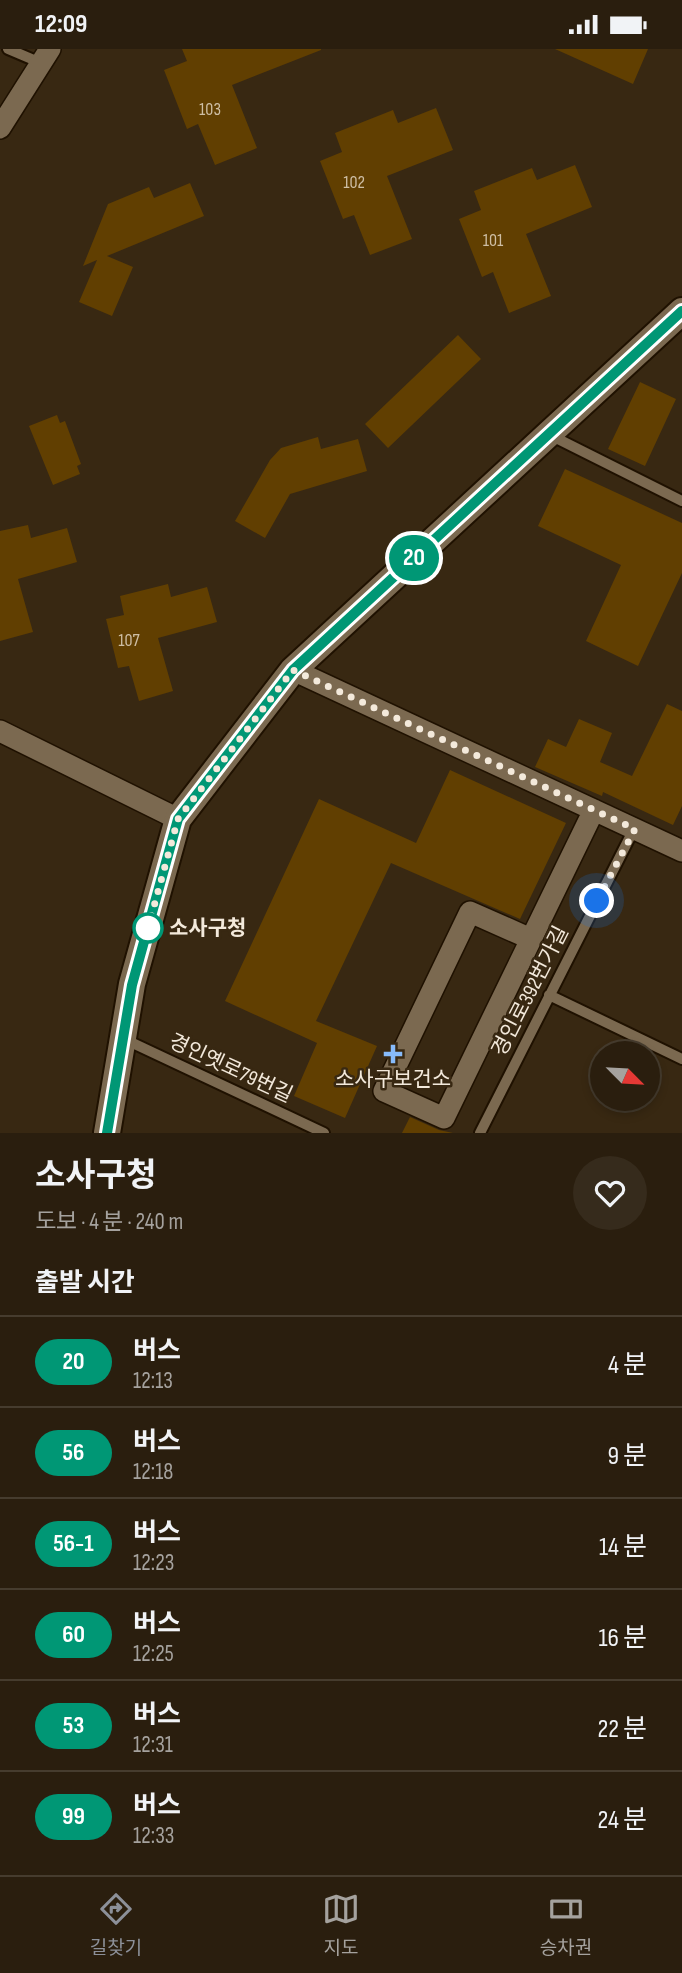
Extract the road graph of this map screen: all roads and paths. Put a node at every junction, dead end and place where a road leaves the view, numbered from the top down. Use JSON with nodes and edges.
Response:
{"nodes":[{"id":1,"x":8,"y":49,"type":"edge"},
{"id":2,"x":46,"y":56,"type":"edge"},
{"id":3,"x":0,"y":128,"type":"edge"},
{"id":4,"x":682,"y":311,"type":"edge"},
{"id":5,"x":548,"y":434,"type":"junction"},
{"id":6,"x":682,"y":501,"type":"edge"},
{"id":7,"x":293,"y":670,"type":"junction"},
{"id":8,"x":0,"y":731,"type":"edge"},
{"id":9,"x":594,"y":810,"type":"junction"},
{"id":10,"x":178,"y":819,"type":"junction"},
{"id":11,"x":635,"y":829,"type":"junction"},
{"id":12,"x":682,"y":851,"type":"edge"},
{"id":13,"x":531,"y":939,"type":"junction"},
{"id":14,"x":549,"y":995,"type":"junction"},
{"id":15,"x":123,"y":1039,"type":"junction"},
{"id":16,"x":682,"y":1059,"type":"edge"},
{"id":17,"x":107,"y":1133,"type":"edge"},
{"id":18,"x":324,"y":1133,"type":"edge"},
{"id":19,"x":481,"y":1133,"type":"edge"}],
"edges":[{"from":1,"to":2,"type":"lane"},
{"from":2,"to":3,"type":"street"},
{"from":4,"to":5,"type":"street"},
{"from":5,"to":6,"type":"lane"},
{"from":5,"to":7,"type":"street"},
{"from":7,"to":9,"type":"street"},
{"from":7,"to":10,"type":"street"},
{"from":8,"to":10,"type":"street"},
{"from":9,"to":11,"type":"street"},
{"from":9,"to":13,"type":"street"},
{"from":10,"to":15,"type":"street"},
{"from":11,"to":12,"type":"street"},
{"from":11,"to":14,"type":"lane","name":"경인로392번가길"},
{"from":13,"to":13,"type":"street"},
{"from":14,"to":16,"type":"lane"},
{"from":14,"to":19,"type":"lane","name":"경인로392번가길"},
{"from":15,"to":17,"type":"street"},
{"from":15,"to":18,"type":"lane","name":"경인옛로79번길"}]}
